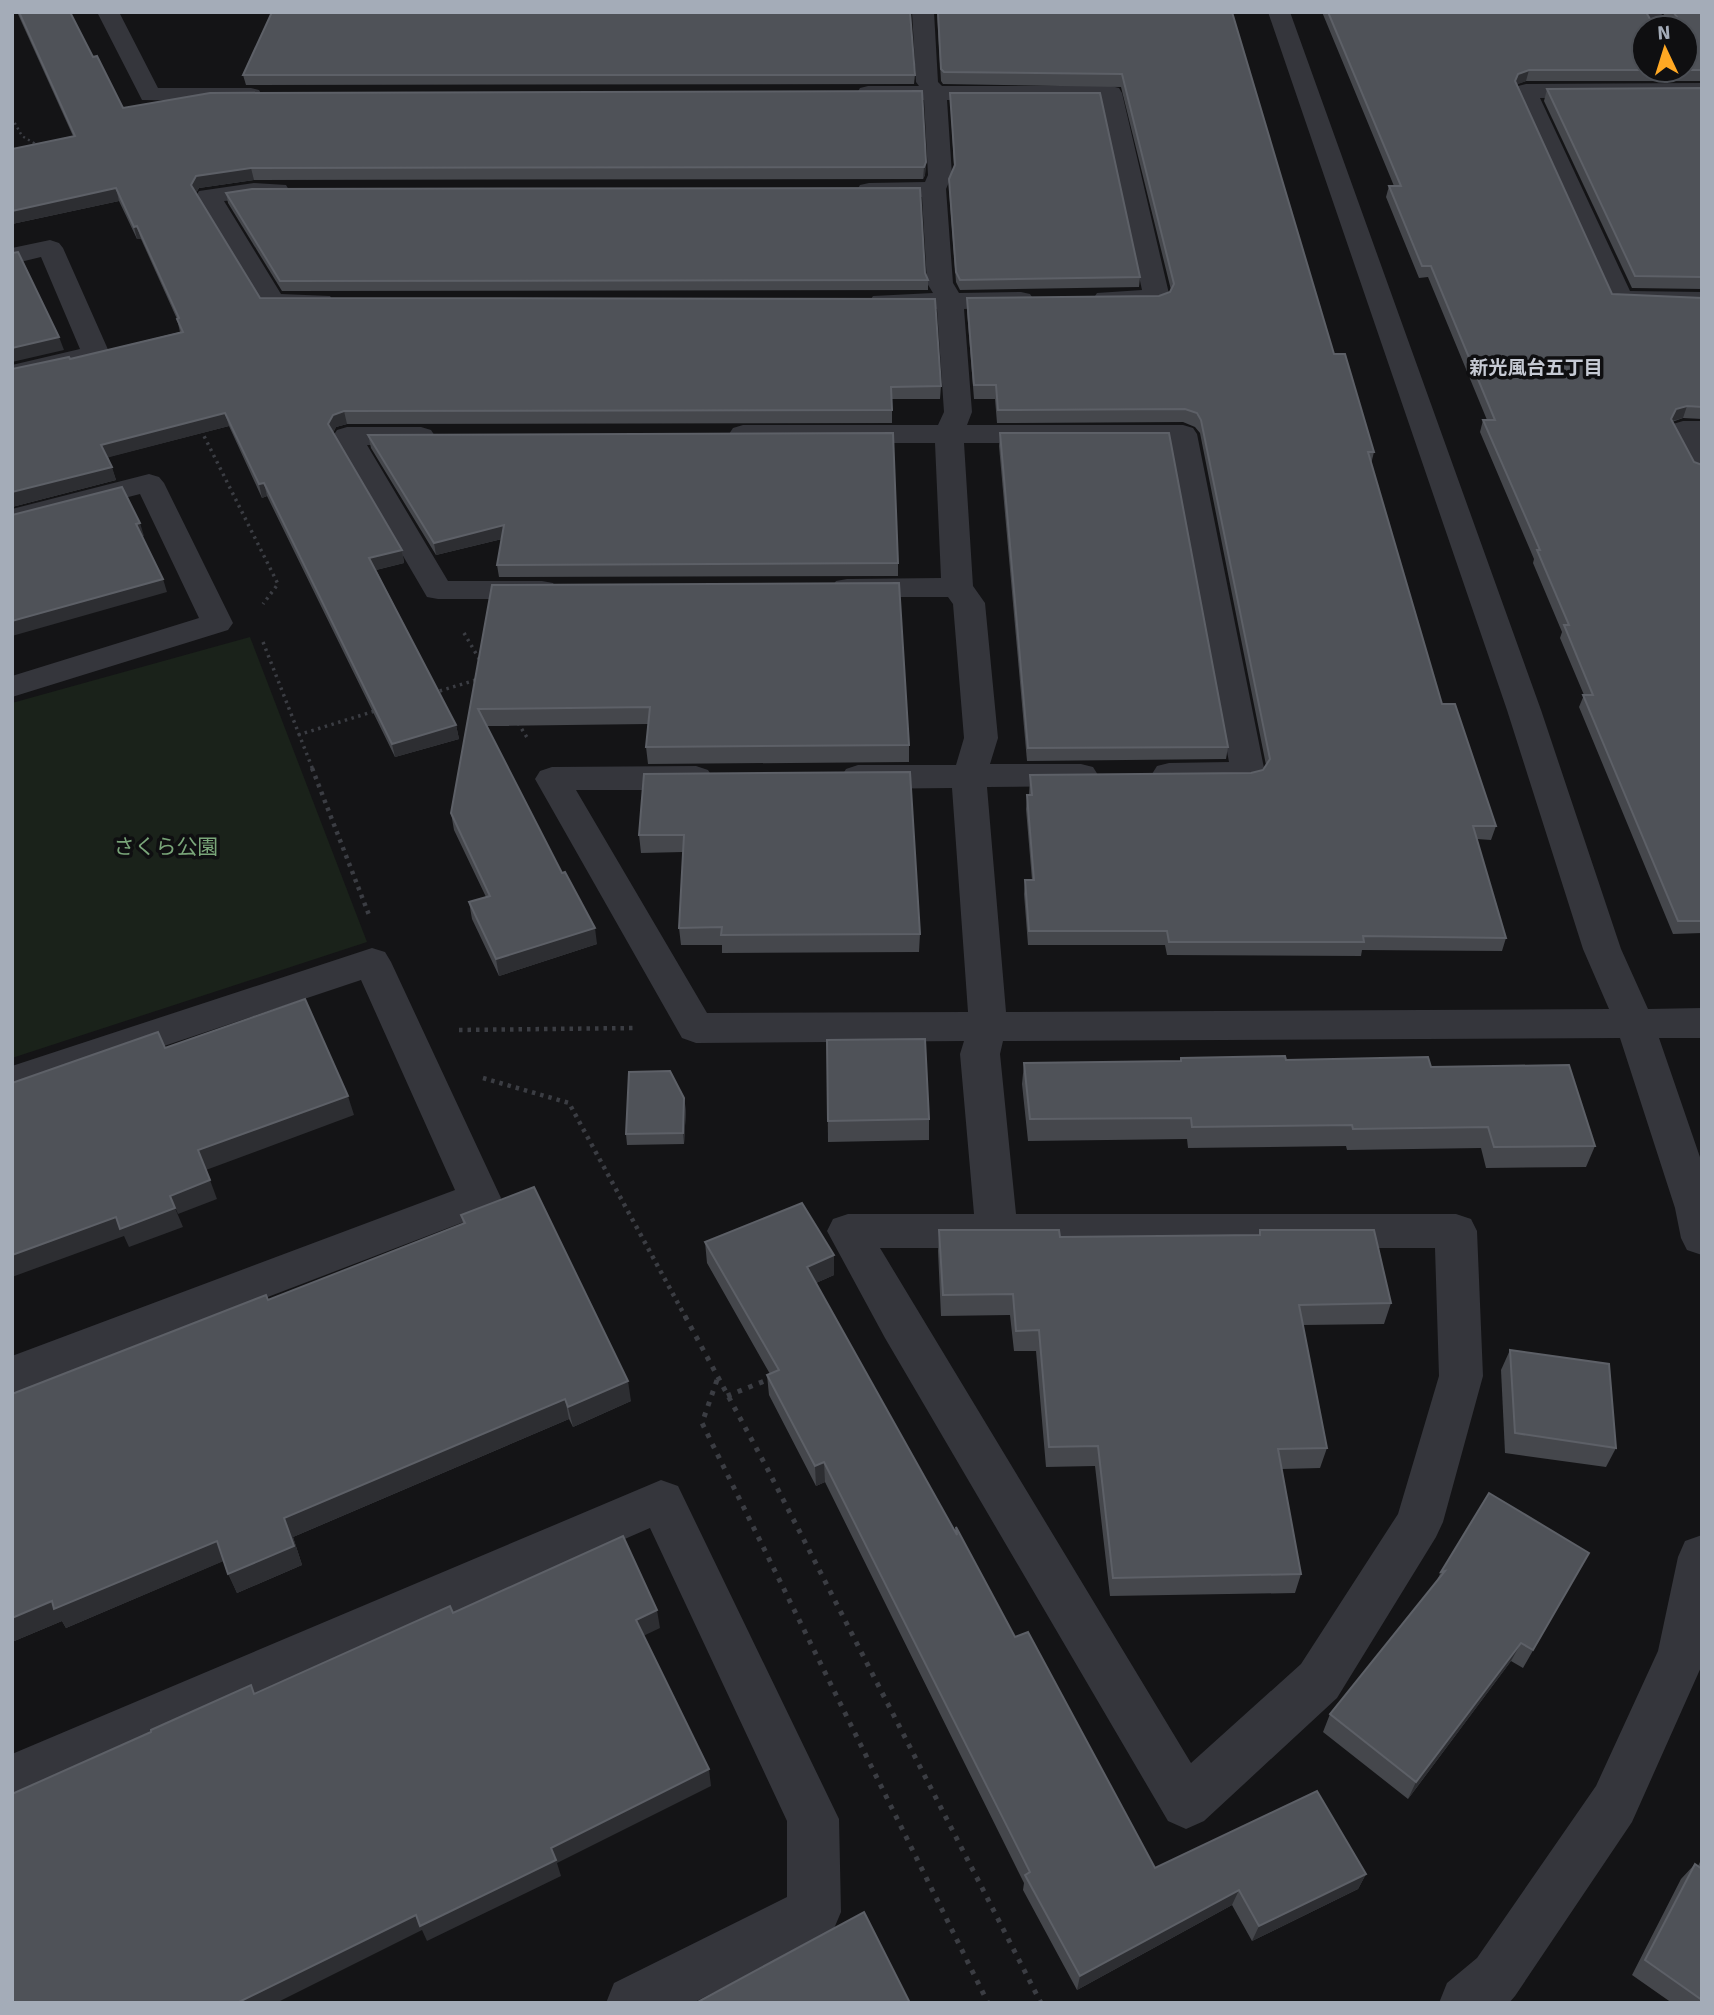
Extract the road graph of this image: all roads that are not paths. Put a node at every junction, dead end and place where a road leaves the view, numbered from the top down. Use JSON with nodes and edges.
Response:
{"nodes":[{"id":1,"x":108,"y":12,"type":"edge"},
{"id":2,"x":923,"y":12,"type":"edge"},
{"id":3,"x":1279,"y":12,"type":"edge"},
{"id":4,"x":1696,"y":88,"type":"edge"},
{"id":5,"x":842,"y":93,"type":"edge"},
{"id":6,"x":935,"y":93,"type":"junction"},
{"id":7,"x":274,"y":94,"type":"edge"},
{"id":8,"x":934,"y":189,"type":"junction"},
{"id":9,"x":295,"y":190,"type":"edge"},
{"id":10,"x":850,"y":190,"type":"edge"},
{"id":11,"x":12,"y":256,"type":"edge"},
{"id":12,"x":1074,"y":299,"type":"edge"},
{"id":13,"x":1047,"y":300,"type":"edge"},
{"id":14,"x":1702,"y":300,"type":"edge"},
{"id":15,"x":950,"y":301,"type":"junction"},
{"id":16,"x":341,"y":302,"type":"edge"},
{"id":17,"x":856,"y":302,"type":"edge"},
{"id":18,"x":12,"y":373,"type":"edge"},
{"id":19,"x":1702,"y":430,"type":"edge"},
{"id":20,"x":949,"y":433,"type":"junction"},
{"id":21,"x":710,"y":434,"type":"edge"},
{"id":22,"x":445,"y":436,"type":"edge"},
{"id":23,"x":1702,"y":467,"type":"edge"},
{"id":24,"x":12,"y":518,"type":"edge"},
{"id":25,"x":957,"y":587,"type":"junction"},
{"id":26,"x":815,"y":588,"type":"edge"},
{"id":27,"x":578,"y":589,"type":"edge"},
{"id":28,"x":12,"y":687,"type":"edge"},
{"id":29,"x":969,"y":777,"type":"junction"},
{"id":30,"x":731,"y":778,"type":"edge"},
{"id":31,"x":827,"y":778,"type":"edge"},
{"id":32,"x":1702,"y":1023,"type":"edge"},
{"id":33,"x":988,"y":1024,"type":"junction"},
{"id":34,"x":1635,"y":1024,"type":"junction"},
{"id":35,"x":12,"y":1082,"type":"edge"},
{"id":36,"x":997,"y":1232,"type":"junction"},
{"id":37,"x":1702,"y":1238,"type":"edge"},
{"id":38,"x":12,"y":1376,"type":"edge"},
{"id":39,"x":1702,"y":1557,"type":"edge"},
{"id":40,"x":12,"y":1780,"type":"edge"},
{"id":41,"x":634,"y":2003,"type":"edge"},
{"id":42,"x":1467,"y":2003,"type":"edge"}],
"edges":[{"from":1,"to":7,"type":"street"},
{"from":2,"to":6,"type":"street"},
{"from":3,"to":34,"type":"street"},
{"from":4,"to":14,"type":"street"},
{"from":5,"to":6,"type":"street"},
{"from":6,"to":8,"type":"street"},
{"from":6,"to":12,"type":"street"},
{"from":8,"to":10,"type":"street"},
{"from":8,"to":15,"type":"street"},
{"from":9,"to":16,"type":"street"},
{"from":11,"to":18,"type":"street"},
{"from":13,"to":15,"type":"street"},
{"from":15,"to":17,"type":"street"},
{"from":15,"to":20,"type":"street"},
{"from":19,"to":23,"type":"street"},
{"from":20,"to":21,"type":"street"},
{"from":20,"to":25,"type":"street"},
{"from":20,"to":29,"type":"street"},
{"from":22,"to":27,"type":"street"},
{"from":24,"to":28,"type":"street"},
{"from":25,"to":26,"type":"street"},
{"from":25,"to":29,"type":"street"},
{"from":29,"to":31,"type":"street"},
{"from":29,"to":33,"type":"street"},
{"from":30,"to":33,"type":"street"},
{"from":32,"to":34,"type":"street"},
{"from":33,"to":34,"type":"street"},
{"from":33,"to":36,"type":"street"},
{"from":34,"to":37,"type":"street"},
{"from":35,"to":38,"type":"street"},
{"from":36,"to":36,"type":"street"},
{"from":39,"to":42,"type":"street"},
{"from":40,"to":41,"type":"street"}]}
